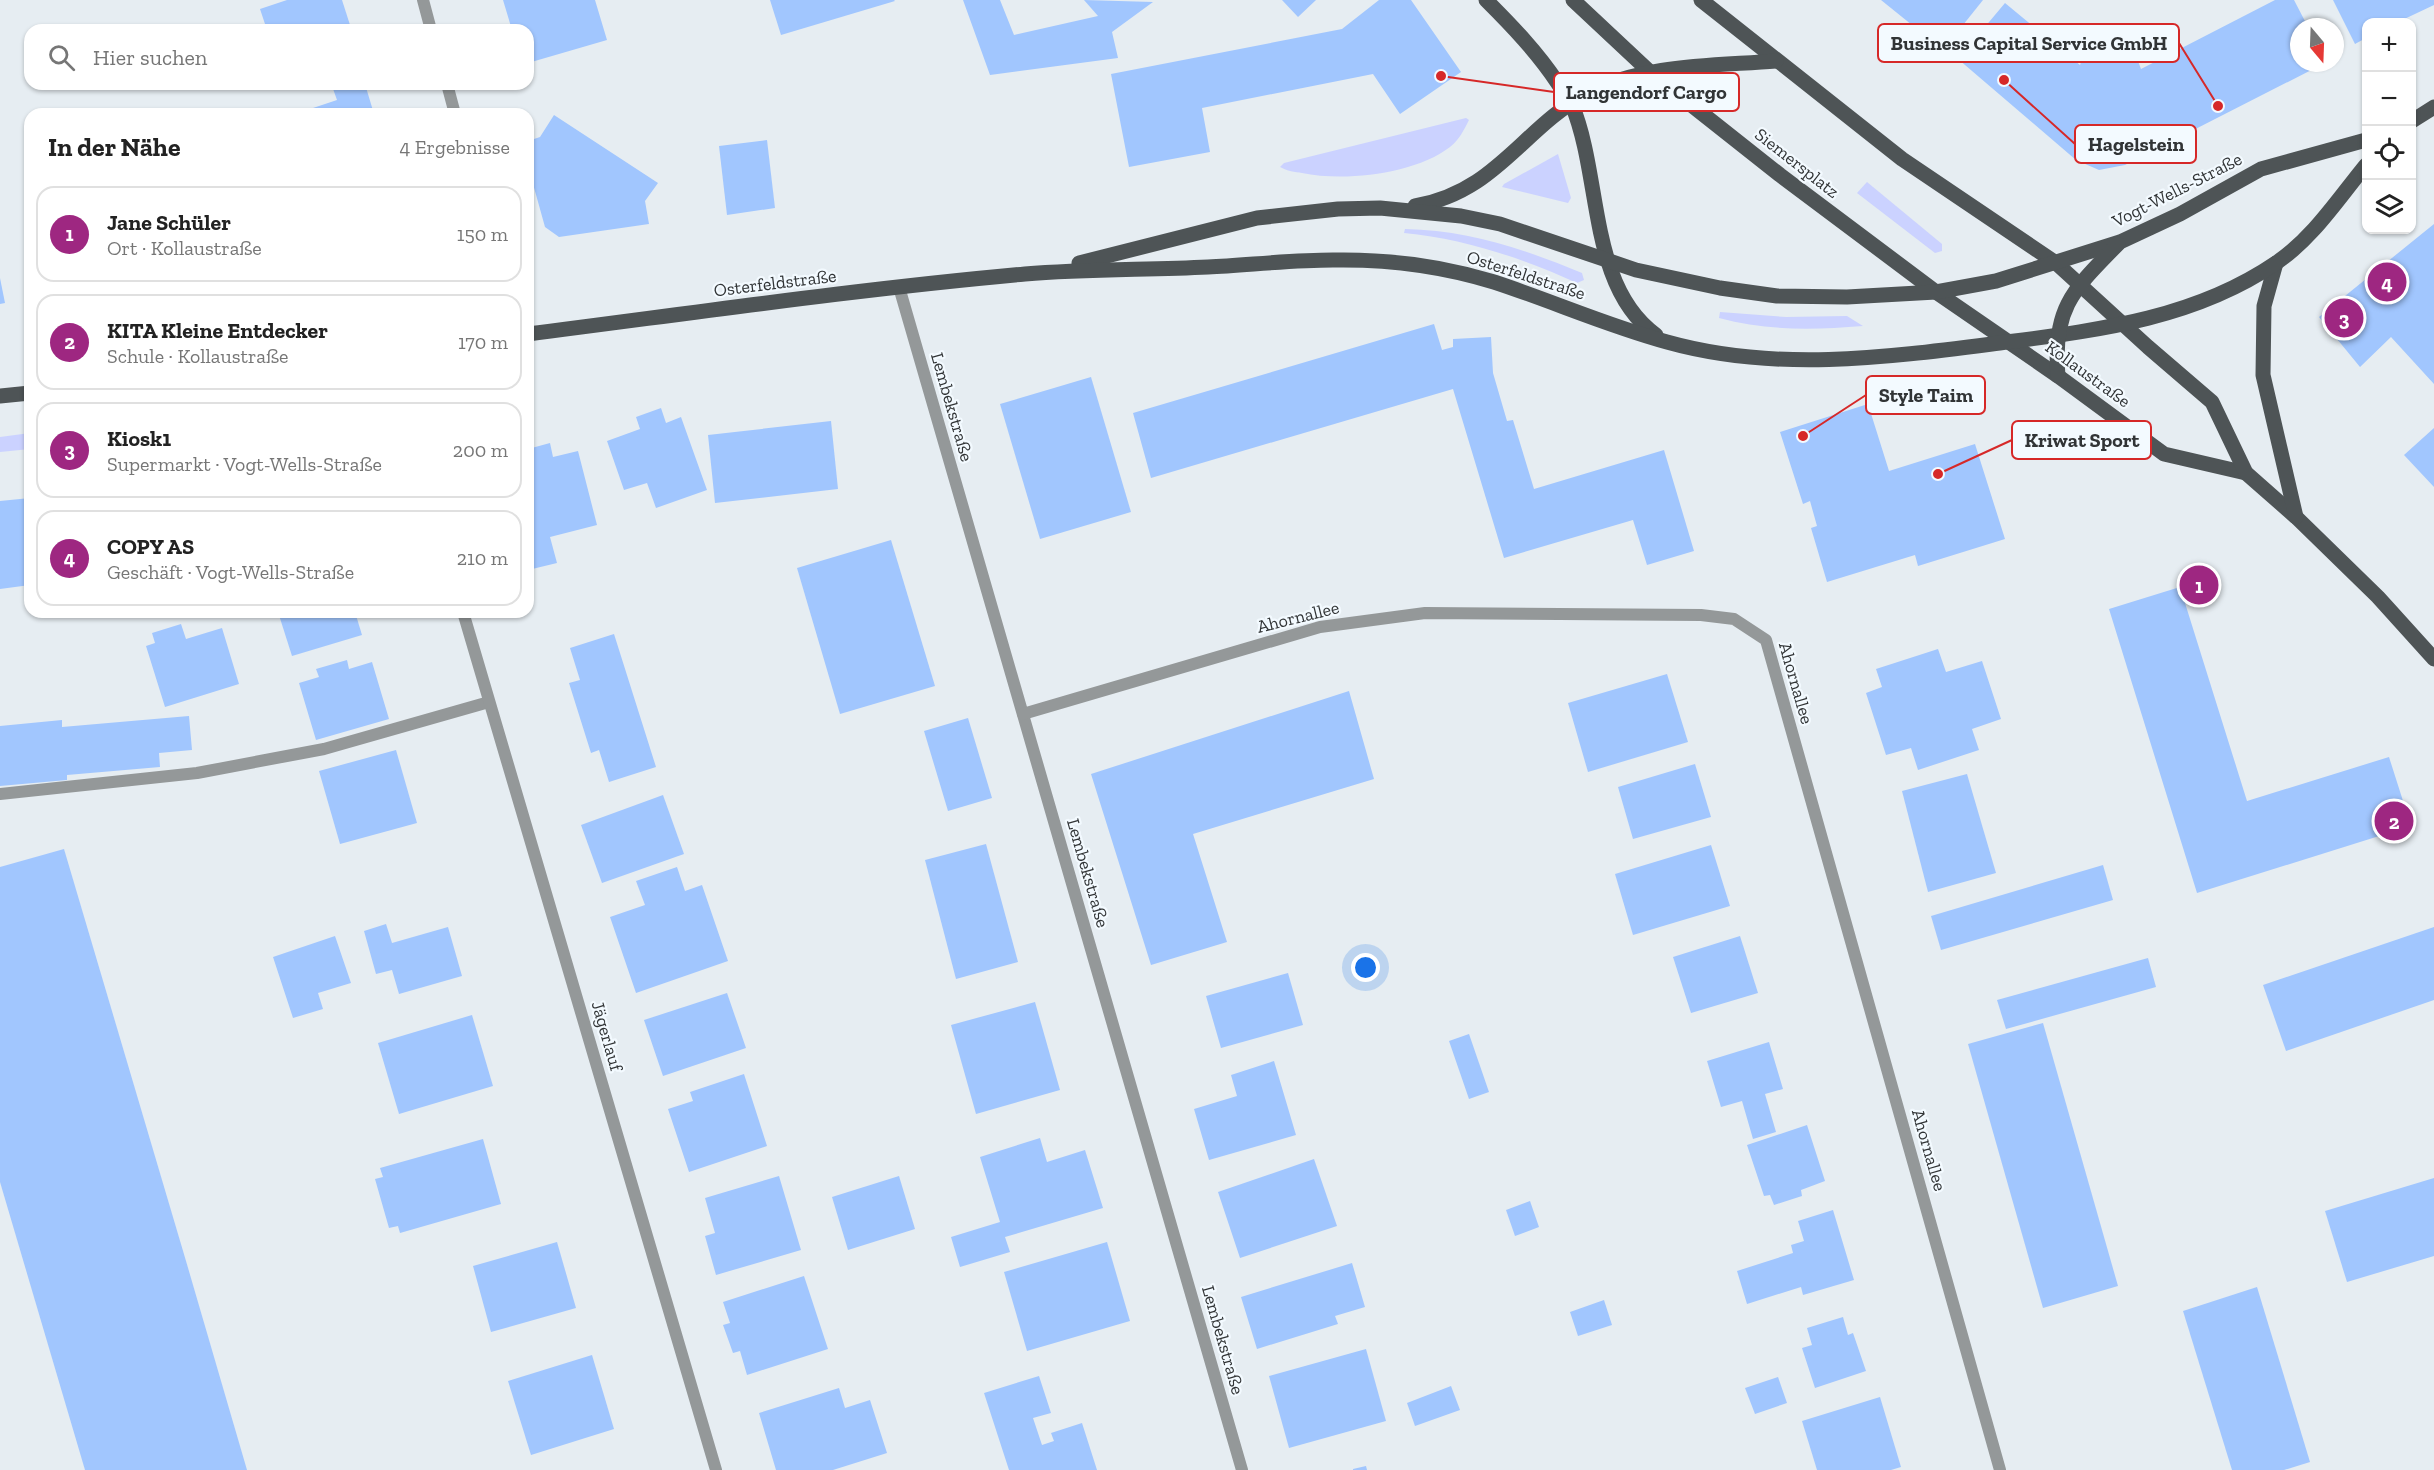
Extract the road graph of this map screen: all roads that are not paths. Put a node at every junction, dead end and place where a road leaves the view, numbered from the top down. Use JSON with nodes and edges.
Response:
{"nodes":[{"id":1,"x":423,"y":0,"type":"edge"},
{"id":2,"x":1486,"y":0,"type":"edge"},
{"id":3,"x":1573,"y":0,"type":"edge"},
{"id":4,"x":1701,"y":0,"type":"edge"},
{"id":5,"x":430,"y":24,"type":"edge"},
{"id":6,"x":1776,"y":61,"type":"junction"},
{"id":7,"x":1651,"y":73,"type":"junction"},
{"id":8,"x":449,"y":90,"type":"edge"},
{"id":9,"x":1571,"y":103,"type":"junction"},
{"id":10,"x":2434,"y":107,"type":"edge"},
{"id":11,"x":453,"y":108,"type":"edge"},
{"id":12,"x":2416,"y":118,"type":"edge"},
{"id":13,"x":2362,"y":141,"type":"edge"},
{"id":14,"x":2362,"y":171,"type":"edge"},
{"id":15,"x":1400,"y":209,"type":"junction"},
{"id":16,"x":2120,"y":242,"type":"junction"},
{"id":17,"x":1608,"y":259,"type":"junction"},
{"id":18,"x":2276,"y":263,"type":"junction"},
{"id":19,"x":2056,"y":264,"type":"junction"},
{"id":20,"x":1026,"y":274,"type":"junction"},
{"id":21,"x":2079,"y":285,"type":"junction"},
{"id":22,"x":899,"y":287,"type":"junction"},
{"id":23,"x":1936,"y":292,"type":"junction"},
{"id":24,"x":2125,"y":325,"type":"junction"},
{"id":25,"x":534,"y":333,"type":"edge"},
{"id":26,"x":2057,"y":336,"type":"junction"},
{"id":27,"x":1665,"y":342,"type":"junction"},
{"id":28,"x":2008,"y":342,"type":"junction"},
{"id":29,"x":2058,"y":376,"type":"junction"},
{"id":30,"x":24,"y":394,"type":"edge"},
{"id":31,"x":0,"y":396,"type":"edge"},
{"id":32,"x":2246,"y":473,"type":"junction"},
{"id":33,"x":2296,"y":517,"type":"junction"},
{"id":34,"x":465,"y":618,"type":"edge"},
{"id":35,"x":2434,"y":659,"type":"edge"},
{"id":36,"x":489,"y":702,"type":"junction"},
{"id":37,"x":1023,"y":714,"type":"junction"},
{"id":38,"x":0,"y":794,"type":"edge"},
{"id":39,"x":716,"y":1470,"type":"edge"},
{"id":40,"x":1242,"y":1470,"type":"edge"},
{"id":41,"x":2000,"y":1470,"type":"edge"}],
"edges":[{"from":1,"to":5,"type":"street"},
{"from":2,"to":9,"type":"main road"},
{"from":3,"to":7,"type":"main road","name":"Siemersplatz"},
{"from":4,"to":6,"type":"main road"},
{"from":6,"to":7,"type":"main road"},
{"from":6,"to":19,"type":"main road"},
{"from":7,"to":9,"type":"main road"},
{"from":7,"to":23,"type":"main road","name":"Siemersplatz"},
{"from":8,"to":11,"type":"street"},
{"from":9,"to":15,"type":"main road"},
{"from":9,"to":17,"type":"main road"},
{"from":10,"to":12,"type":"main road"},
{"from":13,"to":16,"type":"main road","name":"Vogt-Wells-Straße"},
{"from":14,"to":18,"type":"main road"},
{"from":15,"to":17,"type":"main road","name":"Osterfeldstraße"},
{"from":15,"to":20,"type":"main road","name":"Osterfeldstraße"},
{"from":16,"to":19,"type":"main road","name":"Vogt-Wells-Straße"},
{"from":16,"to":21,"type":"main road"},
{"from":17,"to":23,"type":"main road","name":"Osterfeldstraße"},
{"from":17,"to":27,"type":"main road"},
{"from":18,"to":24,"type":"main road"},
{"from":18,"to":33,"type":"main road"},
{"from":19,"to":21,"type":"main road"},
{"from":19,"to":23,"type":"main road","name":"Vogt-Wells-Straße"},
{"from":20,"to":22,"type":"main road","name":"Osterfeldstraße"},
{"from":20,"to":27,"type":"main road","name":"Osterfeldstraße"},
{"from":21,"to":24,"type":"main road"},
{"from":21,"to":26,"type":"main road"},
{"from":22,"to":25,"type":"main road","name":"Osterfeldstraße"},
{"from":22,"to":37,"type":"street","name":"Lembekstraße"},
{"from":23,"to":28,"type":"main road","name":"Siemersplatz"},
{"from":24,"to":26,"type":"main road"},
{"from":24,"to":32,"type":"main road","name":"Kollaustraße"},
{"from":26,"to":28,"type":"main road"},
{"from":26,"to":29,"type":"main road"},
{"from":27,"to":28,"type":"main road","name":"Osterfeldstraße"},
{"from":28,"to":29,"type":"main road","name":"Kollaustraße"},
{"from":29,"to":32,"type":"main road","name":"Kollaustraße"},
{"from":30,"to":31,"type":"main road"},
{"from":32,"to":33,"type":"main road","name":"Kollaustraße"},
{"from":33,"to":35,"type":"main road","name":"Kollaustraße"},
{"from":34,"to":36,"type":"street","name":"Jägerlauf"},
{"from":36,"to":38,"type":"street"},
{"from":36,"to":39,"type":"street","name":"Jägerlauf"},
{"from":37,"to":40,"type":"street","name":"Lembekstraße"},
{"from":37,"to":41,"type":"street","name":"Ahornallee"}]}
